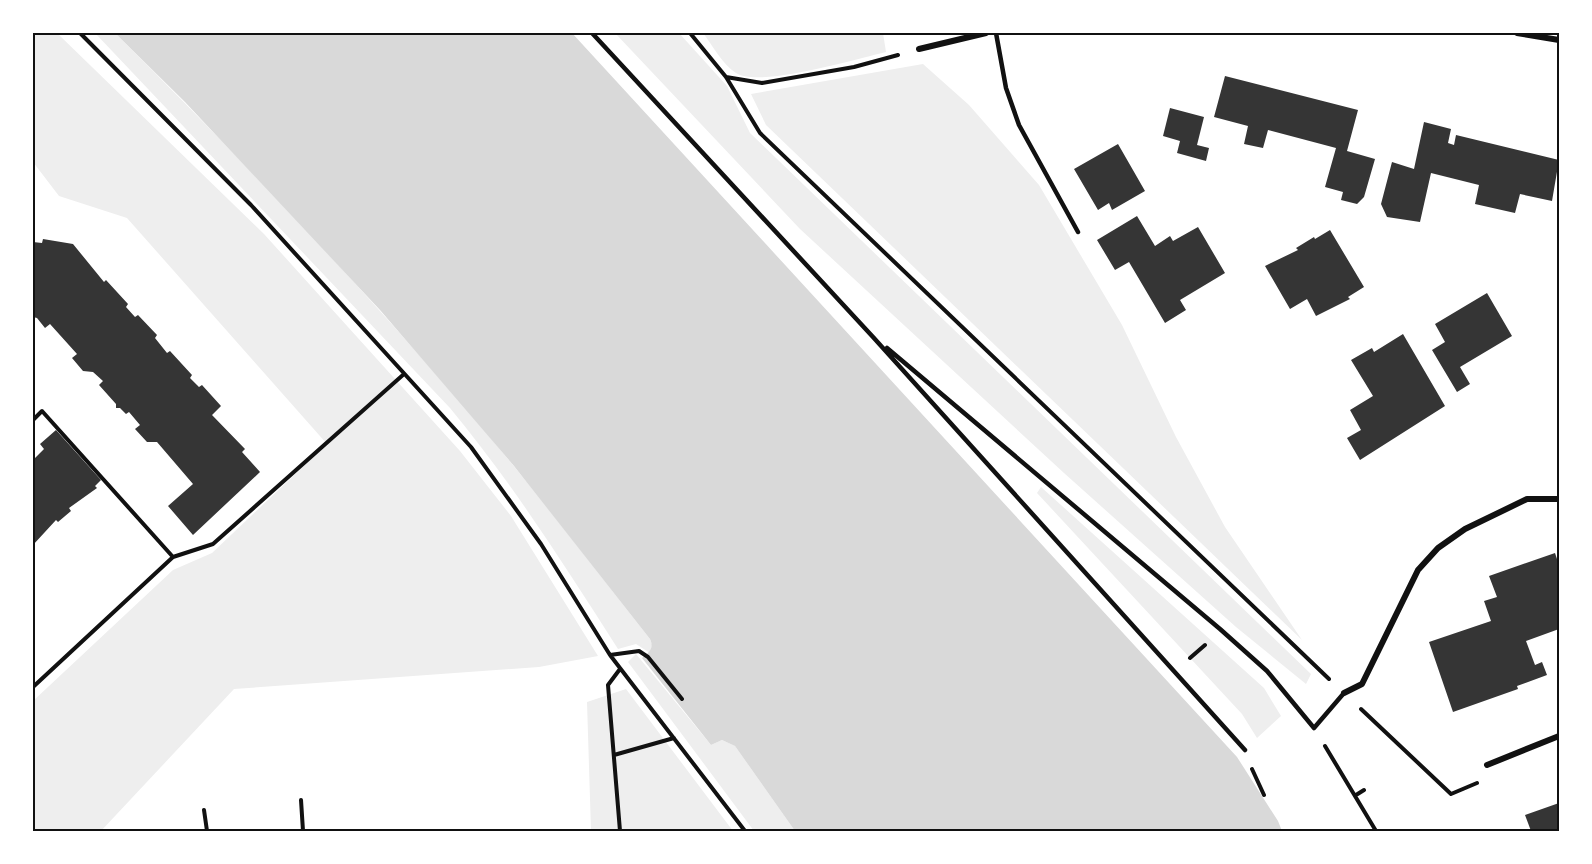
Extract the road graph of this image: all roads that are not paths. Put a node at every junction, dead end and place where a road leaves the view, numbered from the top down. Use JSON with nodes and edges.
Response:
{"nodes":[{"id":1,"x":592,"y":33,"type":"edge"},
{"id":2,"x":986,"y":33,"type":"edge"},
{"id":3,"x":996,"y":33,"type":"edge"},
{"id":4,"x":1517,"y":33,"type":"edge"},
{"id":5,"x":1559,"y":40,"type":"edge"},
{"id":6,"x":919,"y":49,"type":"road end"},
{"id":7,"x":1078,"y":232,"type":"dead end"},
{"id":8,"x":873,"y":337,"type":"junction"},
{"id":9,"x":1559,"y":499,"type":"edge"},
{"id":10,"x":1344,"y":693,"type":"joint"},
{"id":11,"x":1559,"y":736,"type":"edge"},
{"id":12,"x":1245,"y":750,"type":"road end"},
{"id":13,"x":1487,"y":765,"type":"road end"}],
"edges":[{"from":1,"to":8,"type":"lane"},
{"from":2,"to":6,"type":"street"},
{"from":3,"to":7,"type":"lane"},
{"from":4,"to":5,"type":"street"},
{"from":8,"to":10,"type":"lane"},
{"from":8,"to":12,"type":"lane"},
{"from":9,"to":10,"type":"street"},
{"from":11,"to":13,"type":"street"}]}
